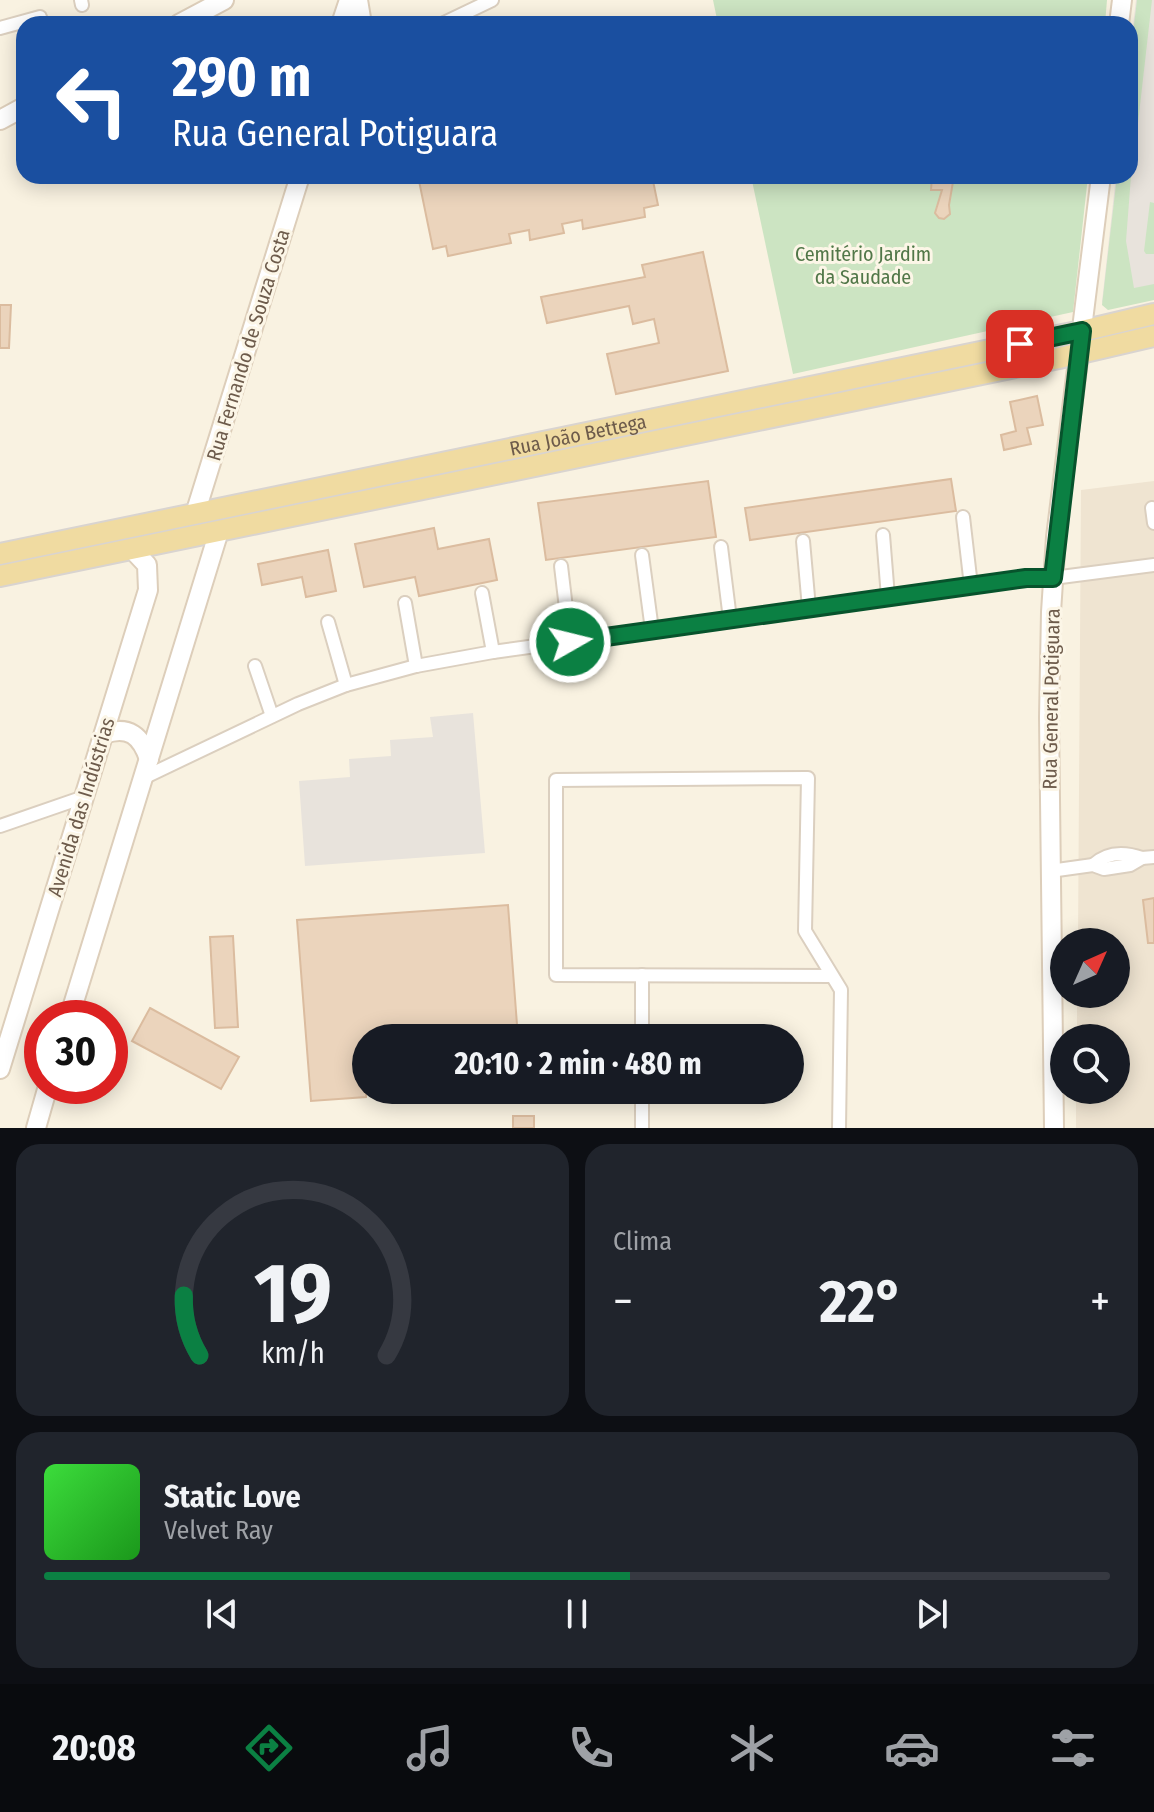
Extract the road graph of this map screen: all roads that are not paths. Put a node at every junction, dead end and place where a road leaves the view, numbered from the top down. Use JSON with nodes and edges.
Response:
{"nodes":[{"id":1,"x":224,"y":0,"type":"edge"},
{"id":2,"x":492,"y":0,"type":"edge"},
{"id":3,"x":194,"y":16,"type":"edge"},
{"id":4,"x":459,"y":16,"type":"edge"},
{"id":5,"x":298,"y":184,"type":"edge"},
{"id":6,"x":1100,"y":184,"type":"edge"},
{"id":7,"x":1154,"y":314,"type":"edge"},
{"id":8,"x":1082,"y":331,"type":"junction"},
{"id":9,"x":1154,"y":336,"type":"edge"},
{"id":10,"x":1079,"y":354,"type":"junction"},
{"id":11,"x":658,"y":418,"type":"junction"},
{"id":12,"x":633,"y":423,"type":"junction"},
{"id":13,"x":662,"y":439,"type":"junction"},
{"id":14,"x":638,"y":444,"type":"junction"},
{"id":15,"x":258,"y":501,"type":"junction"},
{"id":16,"x":1152,"y":508,"type":"dead end"},
{"id":17,"x":195,"y":514,"type":"junction"},
{"id":18,"x":963,"y":517,"type":"dead end"},
{"id":19,"x":261,"y":522,"type":"junction"},
{"id":20,"x":1154,"y":523,"type":"edge"},
{"id":21,"x":219,"y":531,"type":"junction"},
{"id":22,"x":883,"y":535,"type":"dead end"},
{"id":23,"x":803,"y":541,"type":"dead end"},
{"id":24,"x":721,"y":547,"type":"dead end"},
{"id":25,"x":132,"y":549,"type":"junction"},
{"id":26,"x":8,"y":552,"type":"edge"},
{"id":27,"x":642,"y":555,"type":"dead end"},
{"id":28,"x":1154,"y":565,"type":"edge"},
{"id":29,"x":561,"y":566,"type":"dead end"},
{"id":30,"x":21,"y":572,"type":"junction"},
{"id":31,"x":0,"y":576,"type":"edge"},
{"id":32,"x":1053,"y":578,"type":"junction"},
{"id":33,"x":971,"y":586,"type":"junction"},
{"id":34,"x":482,"y":593,"type":"dead end"},
{"id":35,"x":888,"y":597,"type":"junction"},
{"id":36,"x":405,"y":603,"type":"dead end"},
{"id":37,"x":809,"y":608,"type":"junction"},
{"id":38,"x":730,"y":619,"type":"junction"},
{"id":39,"x":328,"y":622,"type":"dead end"},
{"id":40,"x":652,"y":630,"type":"junction"},
{"id":41,"x":570,"y":642,"type":"junction"},
{"id":42,"x":493,"y":652,"type":"junction"},
{"id":43,"x":255,"y":666,"type":"dead end"},
{"id":44,"x":416,"y":666,"type":"junction"},
{"id":45,"x":346,"y":685,"type":"junction"},
{"id":46,"x":272,"y":716,"type":"junction"},
{"id":47,"x":104,"y":734,"type":"junction"},
{"id":48,"x":149,"y":759,"type":"junction"},
{"id":49,"x":143,"y":778,"type":"junction"},
{"id":50,"x":84,"y":797,"type":"junction"},
{"id":51,"x":0,"y":826,"type":"edge"},
{"id":52,"x":1148,"y":857,"type":"edge"},
{"id":53,"x":1050,"y":871,"type":"junction"},
{"id":54,"x":642,"y":975,"type":"junction"},
{"id":55,"x":832,"y":976,"type":"junction"},
{"id":56,"x":75,"y":1000,"type":"edge"},
{"id":57,"x":642,"y":1024,"type":"edge"},
{"id":58,"x":0,"y":1069,"type":"edge"},
{"id":59,"x":43,"y":1104,"type":"edge"},
{"id":60,"x":642,"y":1104,"type":"edge"},
{"id":61,"x":36,"y":1128,"type":"edge"},
{"id":62,"x":642,"y":1128,"type":"edge"},
{"id":63,"x":839,"y":1128,"type":"edge"},
{"id":64,"x":1054,"y":1128,"type":"edge"}],
"edges":[{"from":1,"to":3,"type":"main road"},
{"from":2,"to":4,"type":"street"},
{"from":5,"to":17,"type":"main road","name":"Rua Fernando de Souza Costa"},
{"from":6,"to":8,"type":"main road","name":"Rua General Potiguara"},
{"from":7,"to":8,"type":"main road","name":"Rua João Bettega"},
{"from":8,"to":10,"type":"main road","name":"Rua General Potiguara"},
{"from":8,"to":11,"type":"main road","name":"Rua João Bettega"},
{"from":9,"to":10,"type":"main road","name":"Rua João Bettega"},
{"from":10,"to":13,"type":"main road","name":"Rua João Bettega"},
{"from":10,"to":32,"type":"main road","name":"Rua General Potiguara"},
{"from":11,"to":12,"type":"main road","name":"Rua João Bettega"},
{"from":11,"to":13,"type":"main road"},
{"from":12,"to":14,"type":"main road"},
{"from":12,"to":15,"type":"main road","name":"Rua João Bettega"},
{"from":13,"to":14,"type":"main road","name":"Rua João Bettega"},
{"from":14,"to":19,"type":"main road","name":"Rua João Bettega"},
{"from":15,"to":17,"type":"main road","name":"Rua João Bettega"},
{"from":15,"to":19,"type":"main road"},
{"from":16,"to":20,"type":"street"},
{"from":17,"to":26,"type":"main road","name":"Rua João Bettega"},
{"from":18,"to":33,"type":"street"},
{"from":19,"to":21,"type":"main road","name":"Rua João Bettega"},
{"from":21,"to":25,"type":"main road","name":"Rua João Bettega"},
{"from":21,"to":48,"type":"main road"},
{"from":22,"to":35,"type":"street"},
{"from":23,"to":37,"type":"street"},
{"from":24,"to":38,"type":"street"},
{"from":25,"to":30,"type":"main road","name":"Rua João Bettega"},
{"from":25,"to":47,"type":"main road","name":"Avenida das Indústrias"},
{"from":26,"to":30,"type":"main road"},
{"from":27,"to":40,"type":"street"},
{"from":28,"to":32,"type":"street"},
{"from":29,"to":41,"type":"street"},
{"from":30,"to":31,"type":"main road","name":"Rua João Bettega"},
{"from":32,"to":33,"type":"street"},
{"from":32,"to":53,"type":"main road","name":"Rua General Potiguara"},
{"from":33,"to":35,"type":"street"},
{"from":34,"to":42,"type":"street"},
{"from":35,"to":37,"type":"street"},
{"from":36,"to":44,"type":"street"},
{"from":37,"to":38,"type":"street"},
{"from":38,"to":40,"type":"street"},
{"from":39,"to":45,"type":"street"},
{"from":40,"to":41,"type":"street"},
{"from":41,"to":42,"type":"street"},
{"from":42,"to":44,"type":"street"},
{"from":43,"to":46,"type":"street"},
{"from":44,"to":45,"type":"street"},
{"from":45,"to":46,"type":"street"},
{"from":46,"to":49,"type":"street"},
{"from":47,"to":48,"type":"main road"},
{"from":47,"to":50,"type":"main road","name":"Avenida das Indústrias"},
{"from":48,"to":49,"type":"main road"},
{"from":49,"to":56,"type":"main road"},
{"from":50,"to":51,"type":"street"},
{"from":50,"to":58,"type":"main road","name":"Avenida das Indústrias"},
{"from":52,"to":53,"type":"street"},
{"from":53,"to":64,"type":"main road","name":"Rua General Potiguara"},
{"from":54,"to":55,"type":"street"},
{"from":54,"to":55,"type":"street"},
{"from":54,"to":57,"type":"street"},
{"from":55,"to":63,"type":"street"},
{"from":59,"to":61,"type":"main road"},
{"from":60,"to":62,"type":"street"}]}
